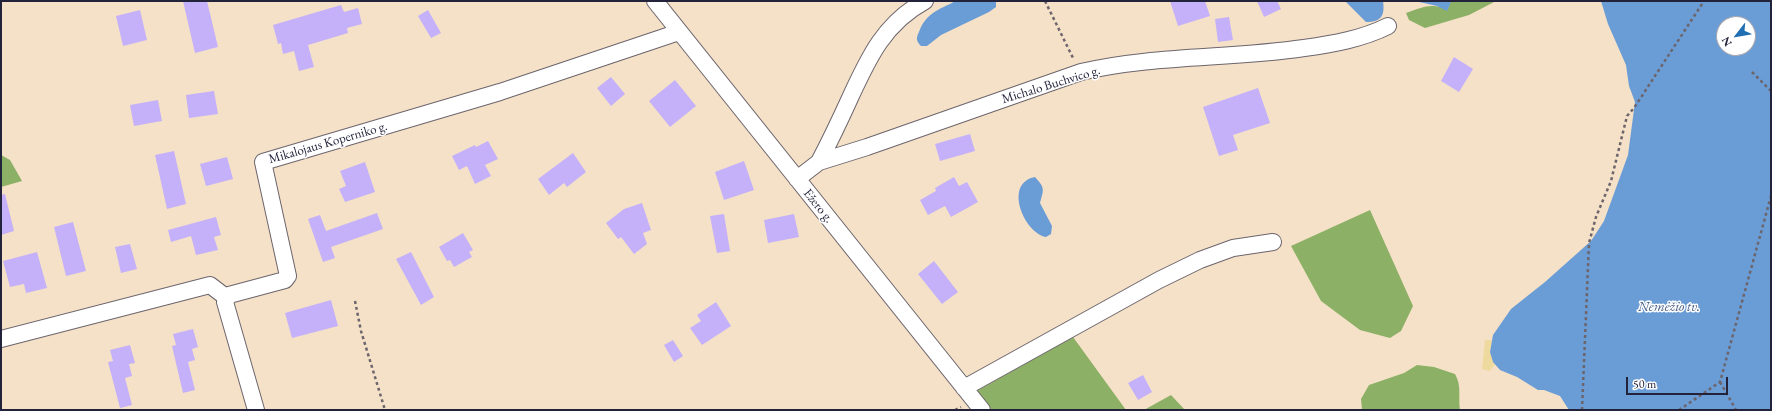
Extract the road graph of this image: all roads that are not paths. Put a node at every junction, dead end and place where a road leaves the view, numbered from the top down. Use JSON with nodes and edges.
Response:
{"nodes":[{"id":1,"x":925,"y":1,"type":"edge"},
{"id":2,"x":662,"y":3,"type":"edge"},
{"id":3,"x":1388,"y":26,"type":"dead end"},
{"id":4,"x":679,"y":32,"type":"junction"},
{"id":5,"x":819,"y":162,"type":"junction"},
{"id":6,"x":797,"y":179,"type":"junction"},
{"id":7,"x":1273,"y":242,"type":"dead end"},
{"id":8,"x":227,"y":298,"type":"junction"},
{"id":9,"x":1,"y":339,"type":"edge"},
{"id":10,"x":964,"y":388,"type":"junction"},
{"id":11,"x":256,"y":410,"type":"edge"},
{"id":12,"x":982,"y":410,"type":"edge"}],
"edges":[{"from":1,"to":5,"type":"street"},
{"from":2,"to":4,"type":"street","name":"Ežero g."},
{"from":3,"to":5,"type":"street","name":"Michalo Buchvico g."},
{"from":4,"to":6,"type":"street","name":"Ežero g."},
{"from":4,"to":8,"type":"street","name":"Mikalojaus Koperniko g."},
{"from":5,"to":6,"type":"street","name":"Michalo Buchvico g."},
{"from":6,"to":10,"type":"street","name":"Ežero g."},
{"from":7,"to":10,"type":"street"},
{"from":8,"to":9,"type":"street"},
{"from":8,"to":11,"type":"street"},
{"from":10,"to":12,"type":"street","name":"Ežero g."}]}
